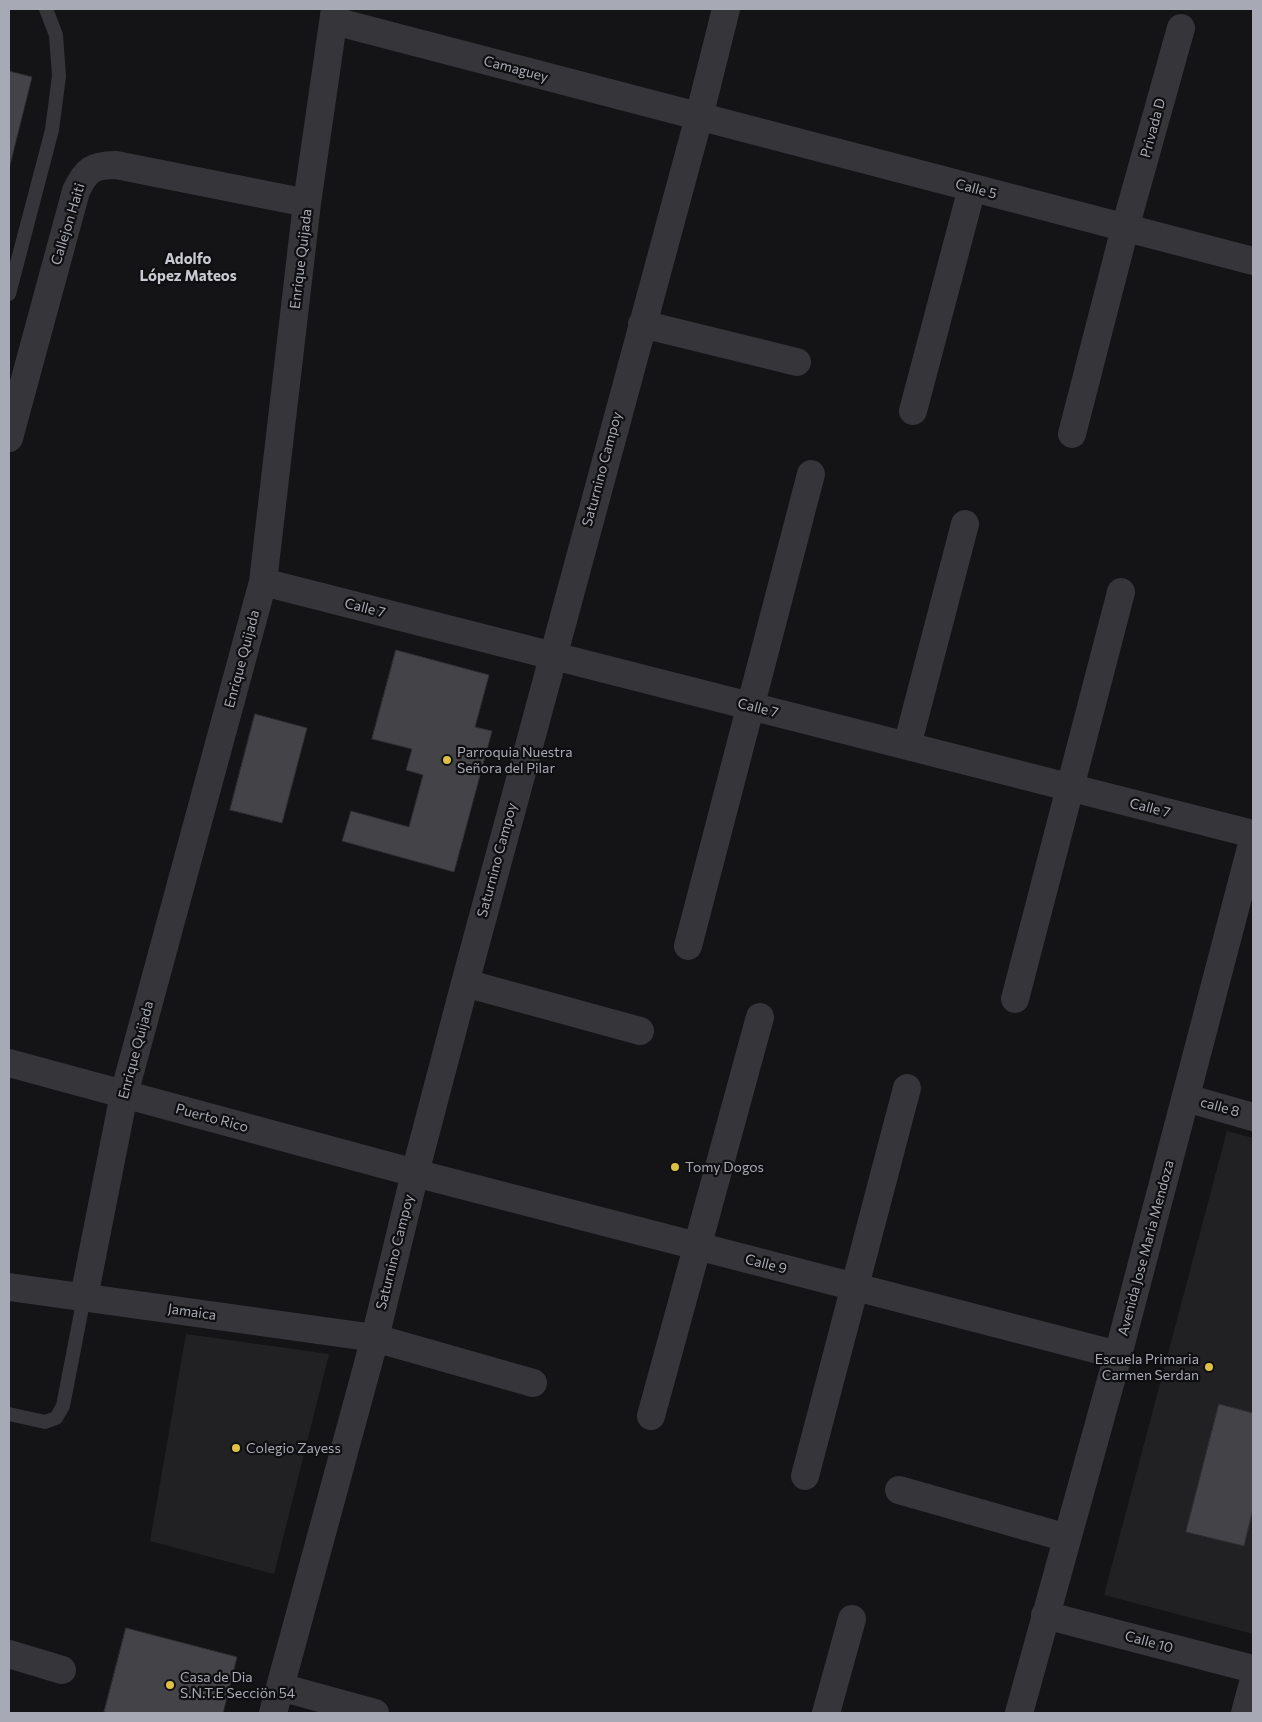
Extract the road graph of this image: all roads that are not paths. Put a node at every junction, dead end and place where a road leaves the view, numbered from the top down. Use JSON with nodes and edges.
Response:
{"nodes":[{"id":1,"x":46,"y":9,"type":"edge"},
{"id":2,"x":726,"y":9,"type":"edge"},
{"id":3,"x":335,"y":15,"type":"edge"},
{"id":4,"x":1181,"y":28,"type":"dead end"},
{"id":5,"x":699,"y":117,"type":"junction"},
{"id":6,"x":972,"y":188,"type":"junction"},
{"id":7,"x":307,"y":203,"type":"junction"},
{"id":8,"x":1125,"y":228,"type":"junction"},
{"id":9,"x":1253,"y":261,"type":"edge"},
{"id":10,"x":9,"y":294,"type":"edge"},
{"id":11,"x":642,"y":324,"type":"junction"},
{"id":12,"x":797,"y":362,"type":"dead end"},
{"id":13,"x":913,"y":411,"type":"dead end"},
{"id":14,"x":1072,"y":434,"type":"dead end"},
{"id":15,"x":9,"y":438,"type":"edge"},
{"id":16,"x":810,"y":474,"type":"dead end"},
{"id":17,"x":965,"y":524,"type":"dead end"},
{"id":18,"x":263,"y":582,"type":"junction"},
{"id":19,"x":1122,"y":592,"type":"dead end"},
{"id":20,"x":552,"y":655,"type":"junction"},
{"id":21,"x":751,"y":706,"type":"junction"},
{"id":22,"x":907,"y":746,"type":"junction"},
{"id":23,"x":1070,"y":787,"type":"junction"},
{"id":24,"x":1253,"y":834,"type":"edge"},
{"id":25,"x":1253,"y":840,"type":"edge"},
{"id":26,"x":688,"y":946,"type":"dead end"},
{"id":27,"x":464,"y":983,"type":"junction"},
{"id":28,"x":1015,"y":999,"type":"dead end"},
{"id":29,"x":760,"y":1017,"type":"dead end"},
{"id":30,"x":640,"y":1031,"type":"dead end"},
{"id":31,"x":9,"y":1062,"type":"edge"},
{"id":32,"x":907,"y":1088,"type":"dead end"},
{"id":33,"x":124,"y":1094,"type":"junction"},
{"id":34,"x":1186,"y":1098,"type":"junction"},
{"id":35,"x":1253,"y":1117,"type":"edge"},
{"id":36,"x":415,"y":1173,"type":"junction"},
{"id":37,"x":697,"y":1246,"type":"junction"},
{"id":38,"x":9,"y":1287,"type":"edge"},
{"id":39,"x":854,"y":1287,"type":"junction"},
{"id":40,"x":84,"y":1297,"type":"junction"},
{"id":41,"x":374,"y":1338,"type":"junction"},
{"id":42,"x":1118,"y":1355,"type":"junction"},
{"id":43,"x":533,"y":1383,"type":"dead end"},
{"id":44,"x":9,"y":1414,"type":"edge"},
{"id":45,"x":651,"y":1416,"type":"dead end"},
{"id":46,"x":805,"y":1476,"type":"dead end"},
{"id":47,"x":899,"y":1490,"type":"dead end"},
{"id":48,"x":1067,"y":1538,"type":"junction"},
{"id":49,"x":1045,"y":1615,"type":"junction"},
{"id":50,"x":852,"y":1620,"type":"dead end"},
{"id":51,"x":9,"y":1654,"type":"edge"},
{"id":52,"x":1253,"y":1669,"type":"edge"},
{"id":53,"x":62,"y":1670,"type":"dead end"},
{"id":54,"x":1253,"y":1683,"type":"edge"},
{"id":55,"x":280,"y":1688,"type":"junction"},
{"id":56,"x":273,"y":1713,"type":"edge"},
{"id":57,"x":375,"y":1713,"type":"edge"},
{"id":58,"x":826,"y":1713,"type":"edge"},
{"id":59,"x":1019,"y":1713,"type":"edge"},
{"id":60,"x":1245,"y":1713,"type":"edge"}],
"edges":[{"from":1,"to":10,"type":"lane"},
{"from":2,"to":5,"type":"street","name":"Saturnino Campoy"},
{"from":3,"to":5,"type":"street","name":"Camaguey"},
{"from":3,"to":7,"type":"street","name":"Enrique Quijada"},
{"from":4,"to":8,"type":"street","name":"Privada D"},
{"from":5,"to":6,"type":"street","name":"Calle 5"},
{"from":5,"to":11,"type":"street","name":"Saturnino Campoy"},
{"from":6,"to":8,"type":"street","name":"Calle 5"},
{"from":6,"to":13,"type":"street"},
{"from":7,"to":15,"type":"street","name":"Callejon Haiti"},
{"from":7,"to":18,"type":"street","name":"Enrique Quijada"},
{"from":8,"to":9,"type":"street","name":"Calle 5"},
{"from":8,"to":14,"type":"street","name":"Privada D"},
{"from":11,"to":12,"type":"street"},
{"from":11,"to":20,"type":"street","name":"Saturnino Campoy"},
{"from":16,"to":21,"type":"street"},
{"from":17,"to":22,"type":"street"},
{"from":18,"to":20,"type":"street","name":"Calle 7"},
{"from":18,"to":33,"type":"street","name":"Enrique Quijada"},
{"from":19,"to":23,"type":"street"},
{"from":20,"to":21,"type":"street","name":"Calle 7"},
{"from":20,"to":27,"type":"street","name":"Saturnino Campoy"},
{"from":21,"to":22,"type":"street","name":"Calle 7"},
{"from":21,"to":26,"type":"street"},
{"from":22,"to":23,"type":"street","name":"Calle 7"},
{"from":23,"to":24,"type":"street","name":"Calle 7"},
{"from":23,"to":28,"type":"street"},
{"from":25,"to":34,"type":"street","name":"Avenida Jose Maria Mendoza"},
{"from":27,"to":30,"type":"street"},
{"from":27,"to":36,"type":"street","name":"Saturnino Campoy"},
{"from":29,"to":37,"type":"street"},
{"from":31,"to":33,"type":"street","name":"Puerto Rico"},
{"from":32,"to":39,"type":"street"},
{"from":33,"to":36,"type":"street","name":"Puerto Rico"},
{"from":33,"to":40,"type":"street","name":"Enrique Quijada"},
{"from":34,"to":35,"type":"street","name":"calle 8"},
{"from":34,"to":42,"type":"street","name":"Avenida Jose Maria Mendoza"},
{"from":36,"to":37,"type":"street","name":"Calle 9"},
{"from":36,"to":41,"type":"street","name":"Saturnino Campoy"},
{"from":37,"to":39,"type":"street","name":"Calle 9"},
{"from":37,"to":45,"type":"street"},
{"from":38,"to":40,"type":"street","name":"Jamaica"},
{"from":39,"to":42,"type":"street","name":"Calle 9"},
{"from":39,"to":46,"type":"street"},
{"from":40,"to":41,"type":"street","name":"Jamaica"},
{"from":40,"to":44,"type":"lane"},
{"from":41,"to":43,"type":"street","name":"Jamaica"},
{"from":41,"to":55,"type":"street","name":"Saturnino Campoy"},
{"from":42,"to":48,"type":"street","name":"Avenida Jose Maria Mendoza"},
{"from":47,"to":48,"type":"street"},
{"from":48,"to":49,"type":"street","name":"Avenida Jose Maria Mendoza"},
{"from":49,"to":52,"type":"street","name":"Calle 10"},
{"from":49,"to":59,"type":"street","name":"Avenida Jose Maria Mendoza"},
{"from":50,"to":58,"type":"street"},
{"from":51,"to":53,"type":"street"},
{"from":54,"to":60,"type":"street"},
{"from":55,"to":56,"type":"street","name":"Saturnino Campoy"},
{"from":55,"to":57,"type":"street"}]}
